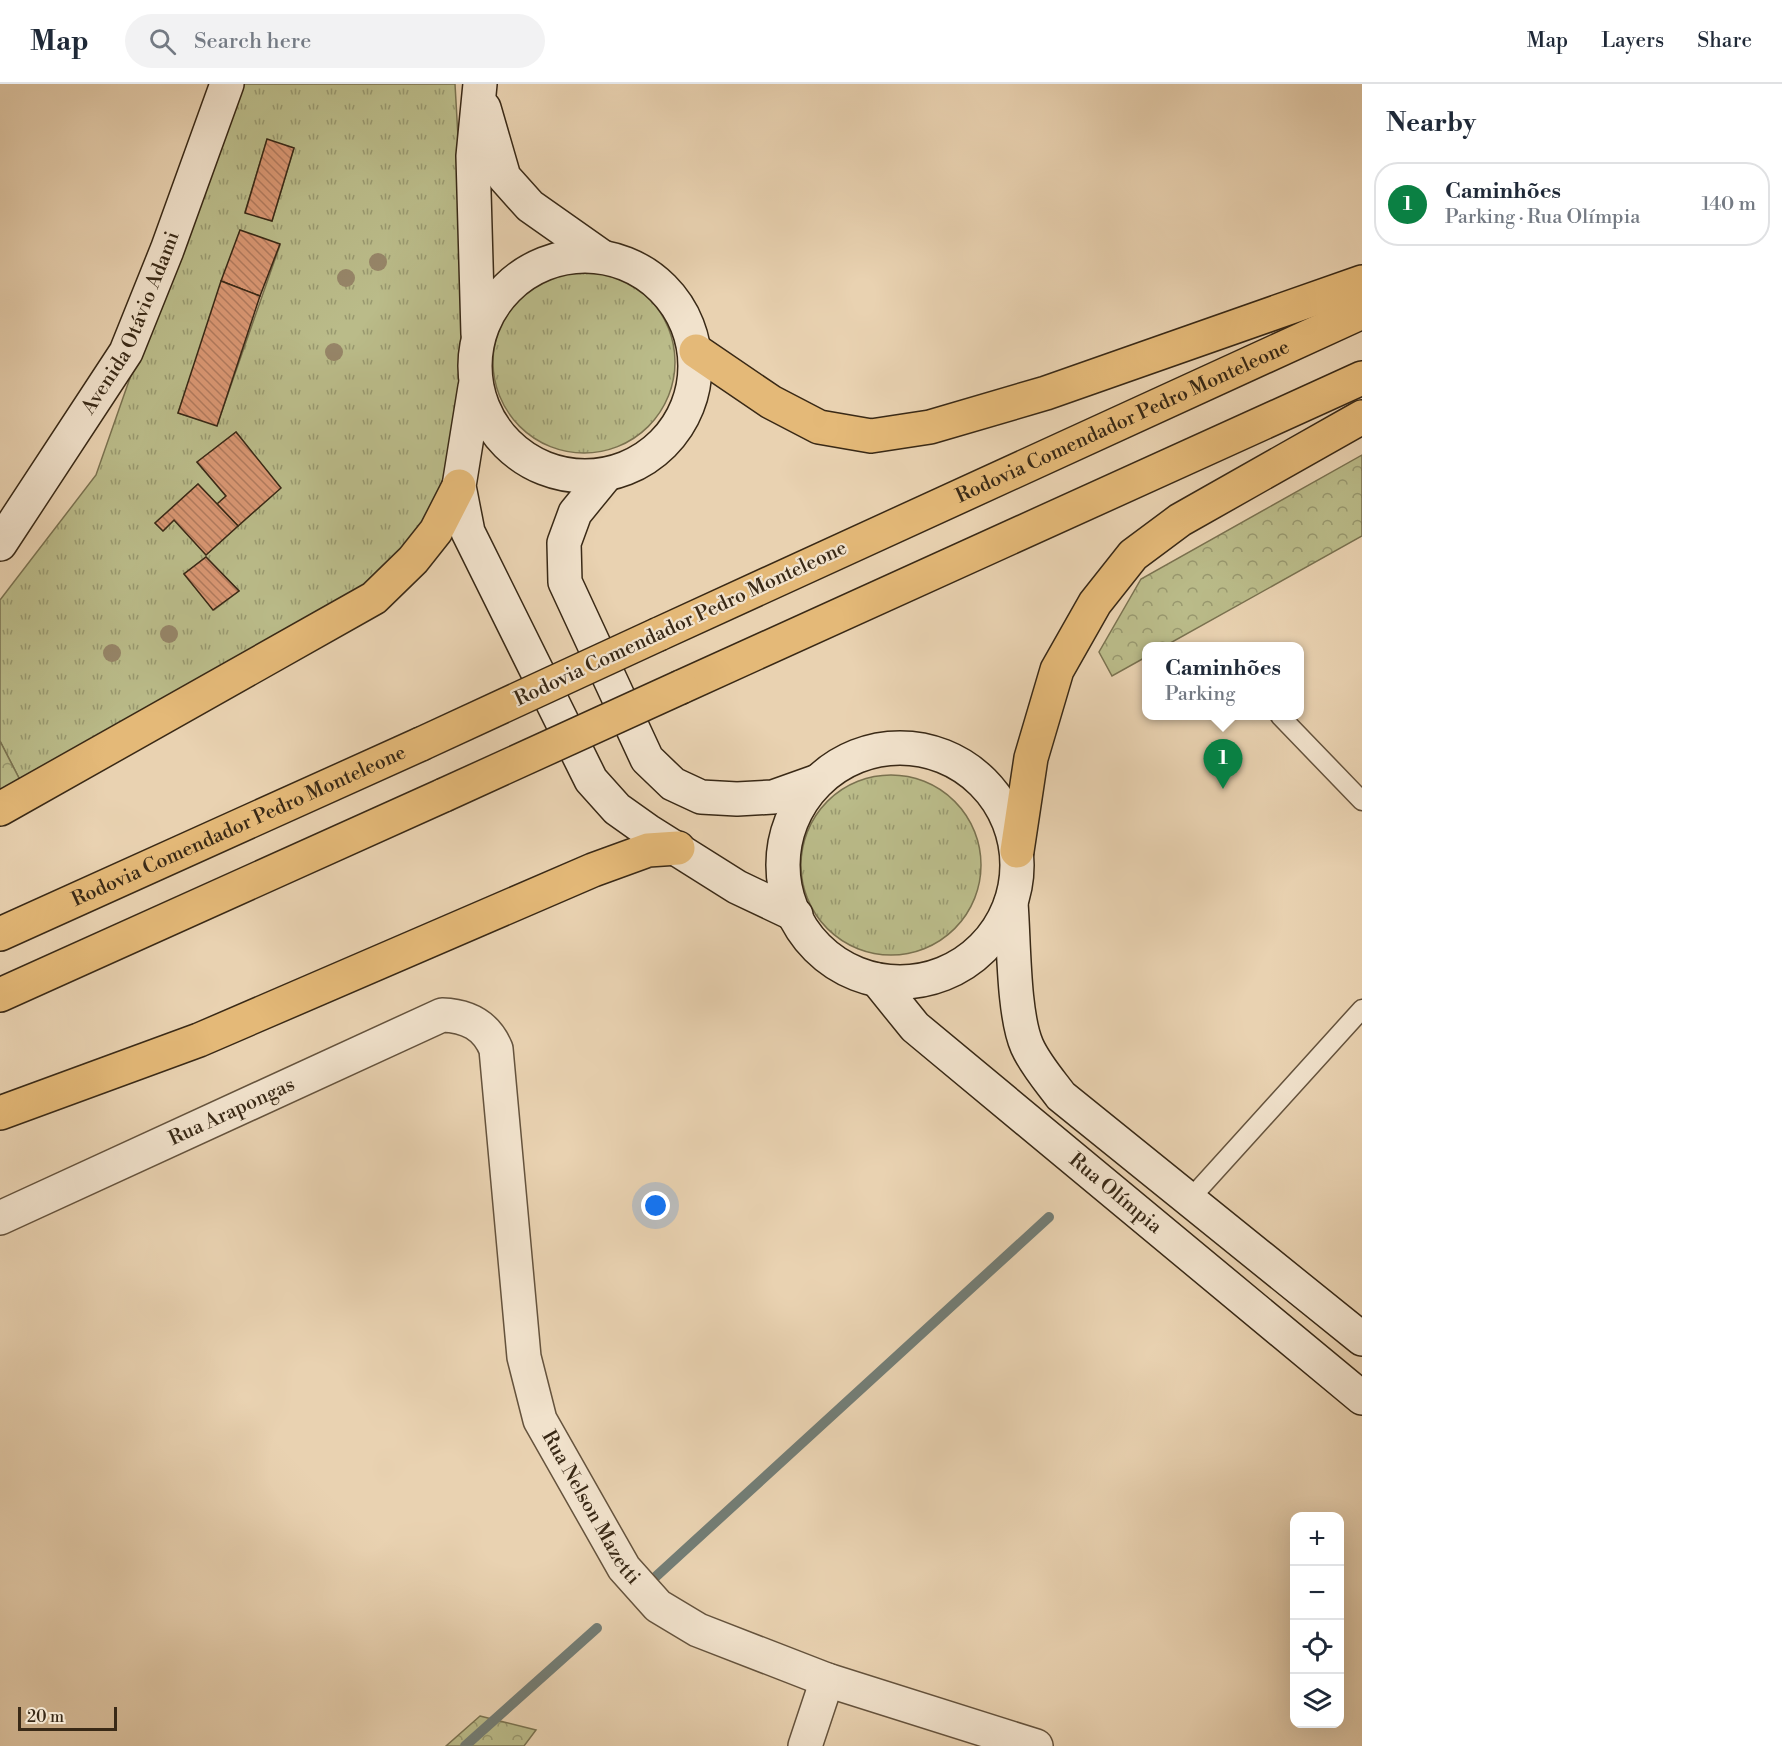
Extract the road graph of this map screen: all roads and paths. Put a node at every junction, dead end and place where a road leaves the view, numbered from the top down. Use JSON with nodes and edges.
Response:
{"nodes":[{"id":1,"x":227,"y":84,"type":"edge"},
{"id":2,"x":480,"y":89,"type":"edge"},
{"id":3,"x":601,"y":256,"type":"junction"},
{"id":4,"x":1362,"y":282,"type":"edge"},
{"id":5,"x":1362,"y":312,"type":"edge"},
{"id":6,"x":478,"y":336,"type":"junction"},
{"id":7,"x":696,"y":351,"type":"junction"},
{"id":8,"x":1362,"y":378,"type":"edge"},
{"id":9,"x":475,"y":382,"type":"junction"},
{"id":10,"x":1362,"y":417,"type":"edge"},
{"id":11,"x":606,"y":475,"type":"junction"},
{"id":12,"x":459,"y":486,"type":"junction"},
{"id":13,"x":0,"y":544,"type":"edge"},
{"id":14,"x":1284,"y":720,"type":"edge"},
{"id":15,"x":818,"y":781,"type":"junction"},
{"id":16,"x":1362,"y":801,"type":"edge"},
{"id":17,"x":0,"y":810,"type":"edge"},
{"id":18,"x":678,"y":848,"type":"junction"},
{"id":19,"x":1017,"y":851,"type":"junction"},
{"id":20,"x":1011,"y":903,"type":"junction"},
{"id":21,"x":796,"y":915,"type":"junction"},
{"id":22,"x":0,"y":934,"type":"edge"},
{"id":23,"x":877,"y":980,"type":"junction"},
{"id":24,"x":0,"y":995,"type":"edge"},
{"id":25,"x":1362,"y":1009,"type":"edge"},
{"id":26,"x":465,"y":1018,"type":"joint"},
{"id":27,"x":0,"y":1113,"type":"edge"},
{"id":28,"x":1189,"y":1200,"type":"junction"},
{"id":29,"x":0,"y":1218,"type":"edge"},
{"id":30,"x":1362,"y":1340,"type":"edge"},
{"id":31,"x":1362,"y":1398,"type":"edge"},
{"id":32,"x":827,"y":1680,"type":"junction"},
{"id":33,"x":805,"y":1746,"type":"edge"},
{"id":34,"x":1035,"y":1746,"type":"edge"}],
"edges":[{"from":1,"to":13,"type":"main road","name":"Avenida Otávio Adami"},
{"from":2,"to":3,"type":"main road"},
{"from":2,"to":6,"type":"main road"},
{"from":3,"to":6,"type":"main road"},
{"from":3,"to":7,"type":"main road"},
{"from":4,"to":7,"type":"main road"},
{"from":5,"to":22,"type":"main road","name":"Rodovia Comendador Pedro Monteleone","bridge":true},
{"from":6,"to":9,"type":"main road"},
{"from":7,"to":11,"type":"main road"},
{"from":8,"to":24,"type":"main road","bridge":true},
{"from":9,"to":11,"type":"main road"},
{"from":9,"to":12,"type":"main road"},
{"from":10,"to":19,"type":"main road"},
{"from":11,"to":15,"type":"main road"},
{"from":12,"to":17,"type":"main road"},
{"from":12,"to":18,"type":"main road"},
{"from":14,"to":16,"type":"lane"},
{"from":15,"to":19,"type":"main road"},
{"from":15,"to":21,"type":"main road"},
{"from":18,"to":21,"type":"main road"},
{"from":18,"to":27,"type":"main road"},
{"from":19,"to":20,"type":"main road"},
{"from":20,"to":23,"type":"main road"},
{"from":20,"to":28,"type":"main road","name":"Rua Olímpia"},
{"from":21,"to":23,"type":"main road"},
{"from":23,"to":31,"type":"main road","name":"Rua Olímpia"},
{"from":25,"to":28,"type":"lane"},
{"from":26,"to":29,"type":"main road","name":"Rua Arapongas"},
{"from":26,"to":32,"type":"main road","name":"Rua Nelson Mazetti"},
{"from":28,"to":30,"type":"main road","name":"Rua Olímpia"},
{"from":32,"to":33,"type":"main road"},
{"from":32,"to":34,"type":"main road","name":"Rua Nelson Mazetti"}]}
